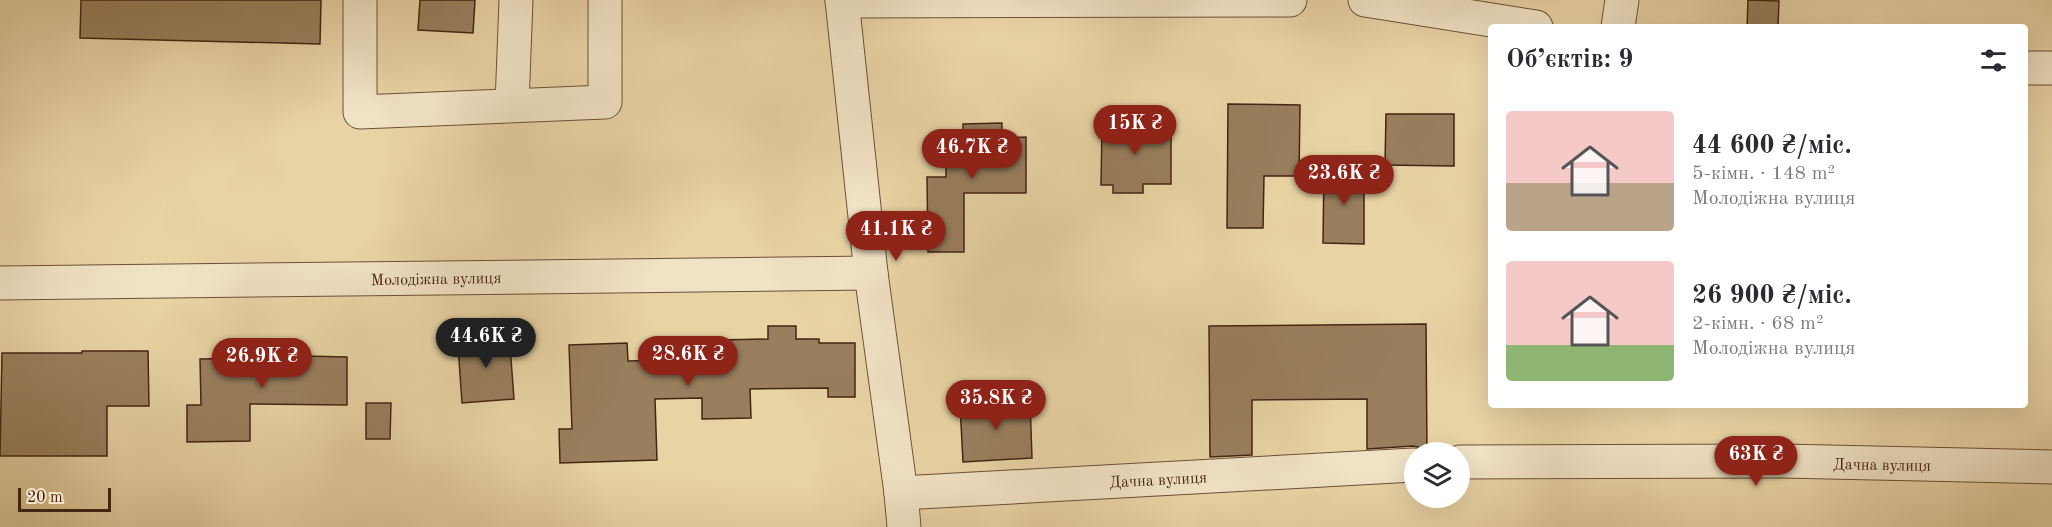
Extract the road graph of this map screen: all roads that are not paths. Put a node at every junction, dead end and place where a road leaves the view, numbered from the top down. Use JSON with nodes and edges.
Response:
{"nodes":[{"id":1,"x":360,"y":0,"type":"edge"},
{"id":2,"x":516,"y":0,"type":"edge"},
{"id":3,"x":604,"y":0,"type":"edge"},
{"id":4,"x":842,"y":0,"type":"edge"},
{"id":5,"x":1290,"y":0,"type":"edge"},
{"id":6,"x":1365,"y":0,"type":"edge"},
{"id":7,"x":1622,"y":0,"type":"edge"},
{"id":8,"x":1517,"y":24,"type":"edge"},
{"id":9,"x":1618,"y":24,"type":"edge"},
{"id":10,"x":2028,"y":68,"type":"edge"},
{"id":11,"x":2052,"y":68,"type":"edge"},
{"id":12,"x":512,"y":105,"type":"junction"},
{"id":13,"x":871,"y":273,"type":"junction"},
{"id":14,"x":0,"y":283,"type":"edge"},
{"id":15,"x":1470,"y":462,"type":"edge"},
{"id":16,"x":1404,"y":466,"type":"edge"},
{"id":17,"x":2052,"y":467,"type":"edge"},
{"id":18,"x":902,"y":494,"type":"junction"},
{"id":19,"x":904,"y":527,"type":"edge"}],
"edges":[{"from":1,"to":12,"type":"street"},
{"from":2,"to":12,"type":"street"},
{"from":3,"to":12,"type":"street"},
{"from":4,"to":5,"type":"street"},
{"from":4,"to":13,"type":"street"},
{"from":6,"to":8,"type":"street"},
{"from":7,"to":9,"type":"street"},
{"from":10,"to":11,"type":"street"},
{"from":13,"to":14,"type":"street","name":"Молодіжна вулиця"},
{"from":13,"to":18,"type":"street"},
{"from":15,"to":17,"type":"street","name":"Дачна вулиця"},
{"from":16,"to":18,"type":"street","name":"Дачна вулиця"},
{"from":18,"to":19,"type":"street"}]}
